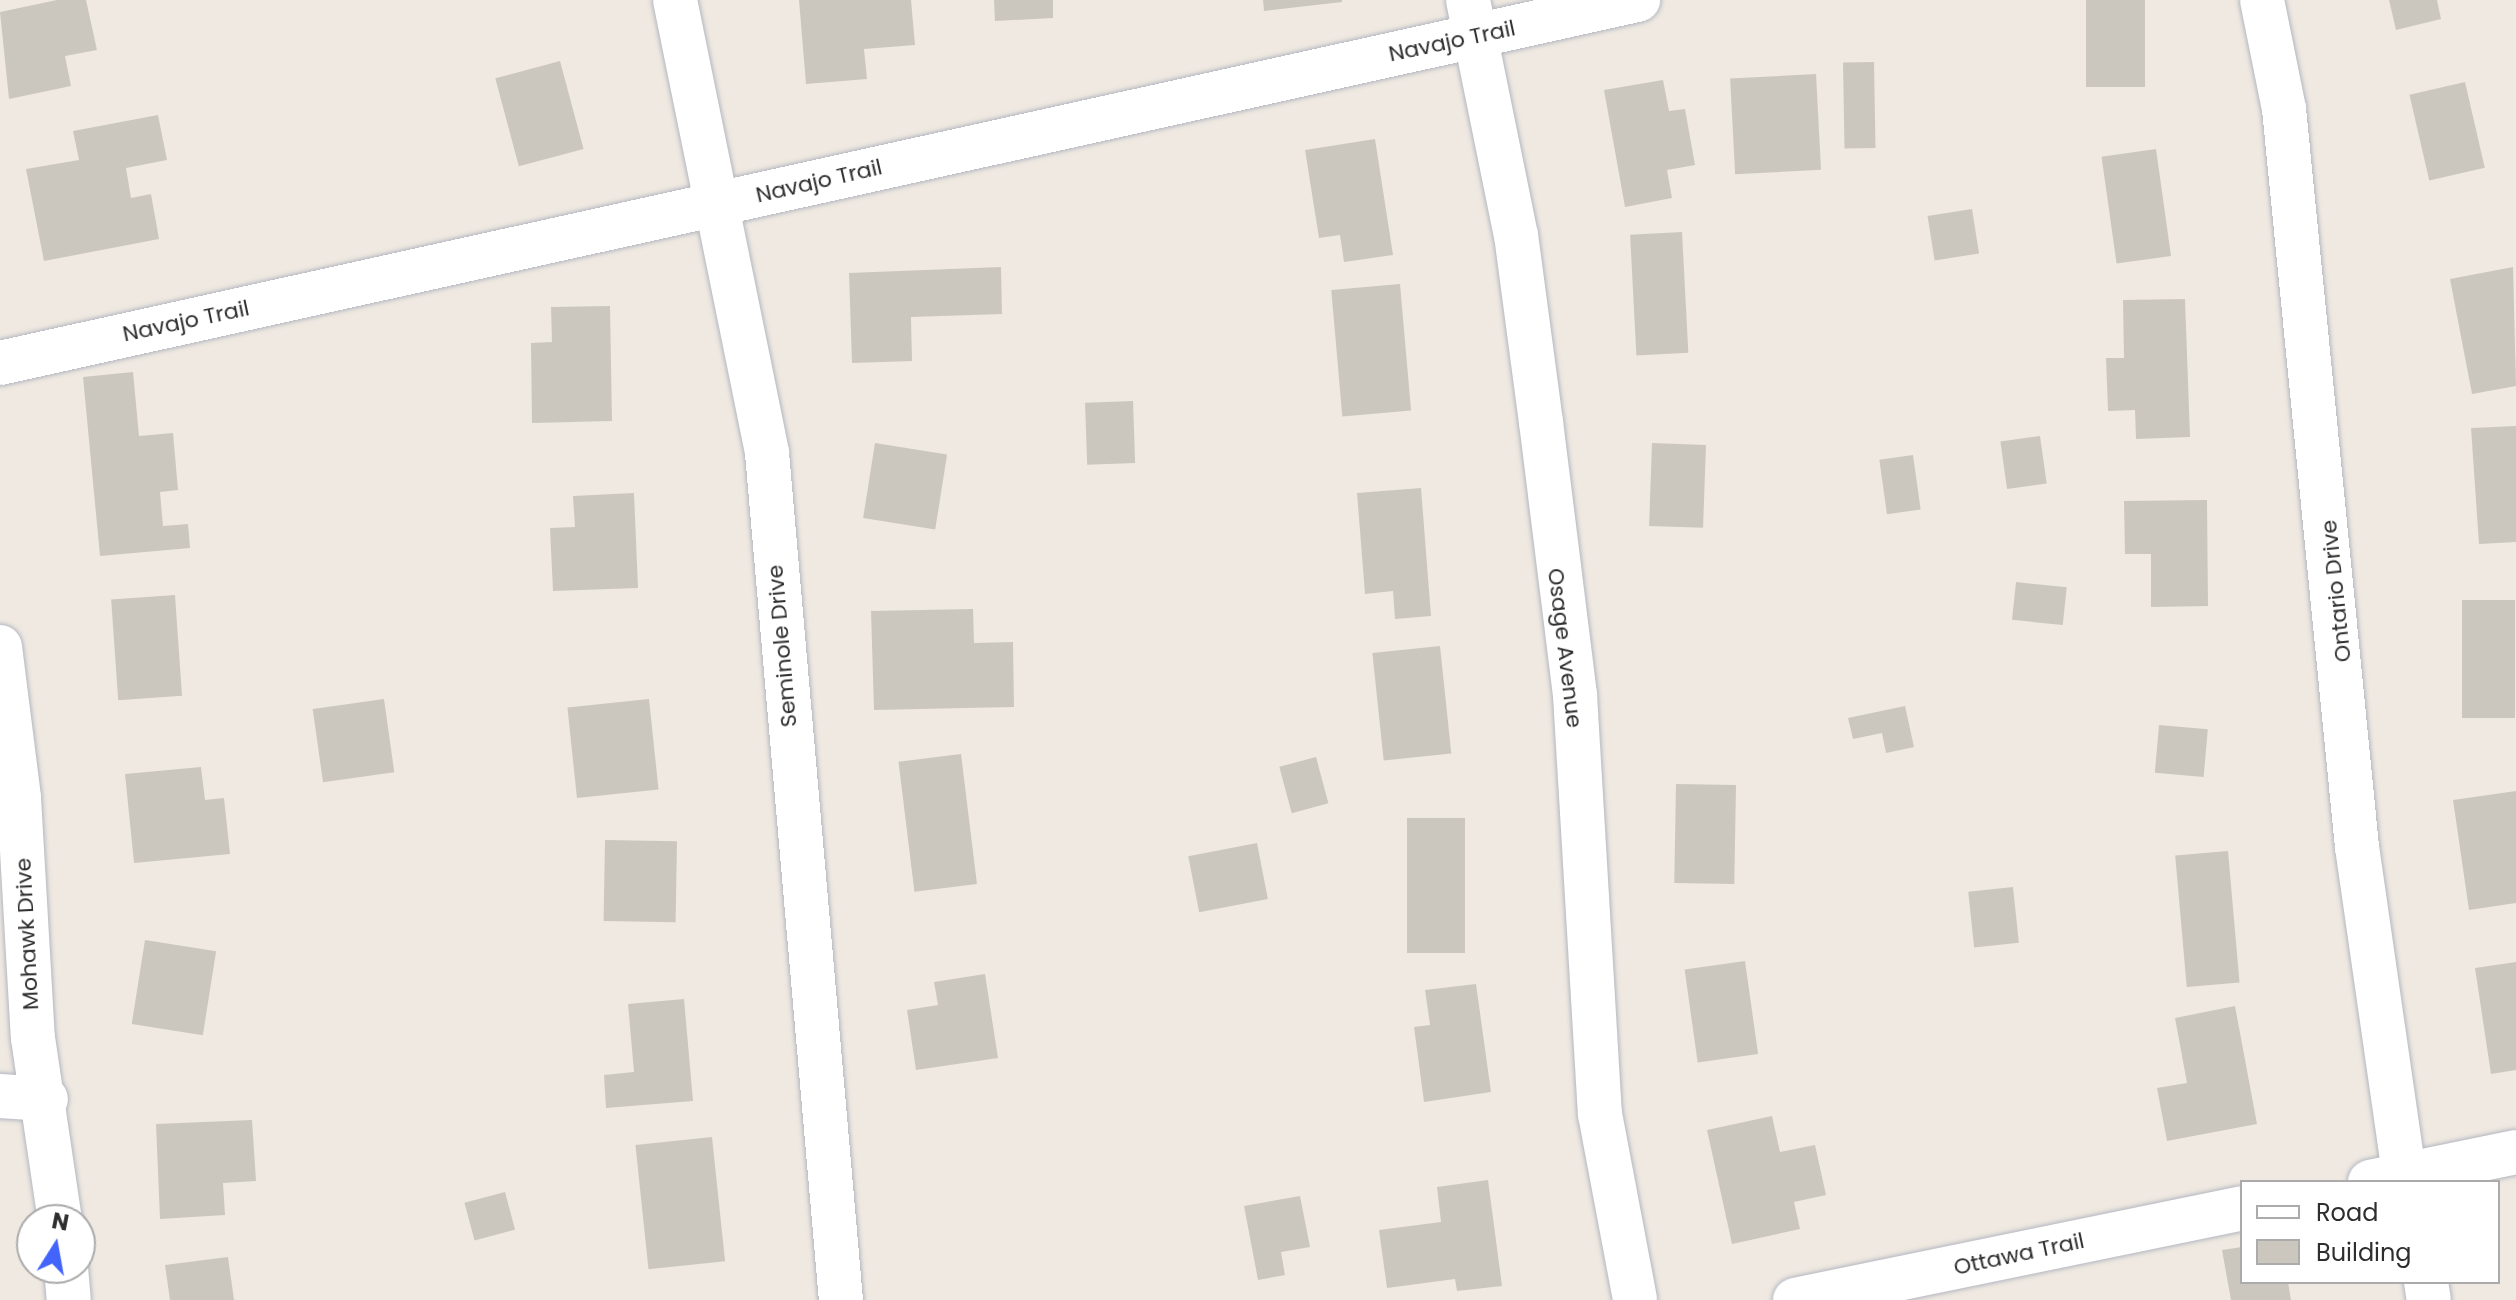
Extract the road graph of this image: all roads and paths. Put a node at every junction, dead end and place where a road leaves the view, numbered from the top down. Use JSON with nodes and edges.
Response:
{"nodes":[{"id":1,"x":675,"y":0,"type":"edge"},
{"id":2,"x":1638,"y":0,"type":"edge"},
{"id":3,"x":2262,"y":0,"type":"edge"},
{"id":4,"x":1472,"y":18,"type":"edge"},
{"id":5,"x":718,"y":204,"type":"junction"},
{"id":6,"x":0,"y":363,"type":"edge"},
{"id":7,"x":0,"y":647,"type":"edge"},
{"id":8,"x":0,"y":1096,"type":"edge"},
{"id":9,"x":46,"y":1099,"type":"junction"},
{"id":10,"x":2516,"y":1152,"type":"edge"},
{"id":11,"x":2393,"y":1180,"type":"edge"},
{"id":12,"x":58,"y":1204,"type":"edge"},
{"id":13,"x":2240,"y":1208,"type":"edge"},
{"id":14,"x":841,"y":1300,"type":"edge"},
{"id":15,"x":1635,"y":1300,"type":"edge"},
{"id":16,"x":1795,"y":1300,"type":"edge"}],
"edges":[{"from":1,"to":5,"type":"street","name":"Seminole Drive"},
{"from":2,"to":4,"type":"street","name":"Navajo Trail"},
{"from":3,"to":11,"type":"street","name":"Ontario Drive"},
{"from":4,"to":5,"type":"street","name":"Navajo Trail"},
{"from":4,"to":15,"type":"street","name":"Osage Avenue"},
{"from":5,"to":6,"type":"street","name":"Navajo Trail"},
{"from":5,"to":14,"type":"street","name":"Seminole Drive"},
{"from":7,"to":9,"type":"street","name":"Mohawk Drive"},
{"from":8,"to":9,"type":"street"},
{"from":9,"to":12,"type":"street","name":"Mohawk Drive"},
{"from":10,"to":11,"type":"street"},
{"from":13,"to":16,"type":"street","name":"Ottawa Trail"}]}
